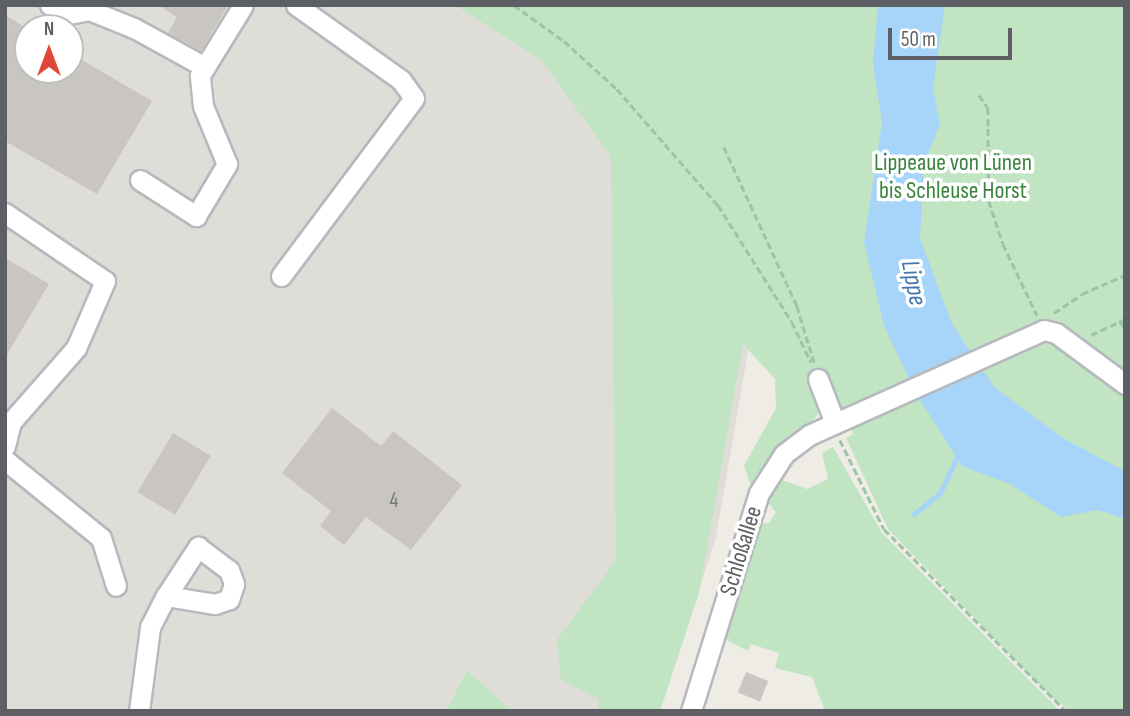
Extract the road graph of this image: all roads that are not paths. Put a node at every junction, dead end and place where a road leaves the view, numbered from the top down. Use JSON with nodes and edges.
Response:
{"nodes":[{"id":1,"x":50,"y":5,"type":"edge"},
{"id":2,"x":243,"y":5,"type":"edge"},
{"id":3,"x":296,"y":5,"type":"edge"},
{"id":4,"x":205,"y":67,"type":"junction"},
{"id":5,"x":140,"y":180,"type":"dead end"},
{"id":6,"x":5,"y":214,"type":"edge"},
{"id":7,"x":281,"y":275,"type":"dead end"},
{"id":8,"x":818,"y":379,"type":"road end"},
{"id":9,"x":1125,"y":384,"type":"edge"},
{"id":10,"x":840,"y":420,"type":"junction"},
{"id":11,"x":5,"y":446,"type":"edge"},
{"id":12,"x":5,"y":460,"type":"edge"},
{"id":13,"x":116,"y":586,"type":"dead end"},
{"id":14,"x":166,"y":596,"type":"dead end"},
{"id":15,"x":139,"y":711,"type":"edge"},
{"id":16,"x":691,"y":711,"type":"edge"}],
"edges":[{"from":1,"to":4,"type":"street"},
{"from":2,"to":4,"type":"street"},
{"from":3,"to":7,"type":"street"},
{"from":4,"to":5,"type":"street"},
{"from":6,"to":11,"type":"street"},
{"from":8,"to":10,"type":"street"},
{"from":9,"to":10,"type":"street","name":"Schloßallee"},
{"from":10,"to":16,"type":"street","name":"Schloßallee"},
{"from":12,"to":13,"type":"street"},
{"from":14,"to":15,"type":"street"}]}
